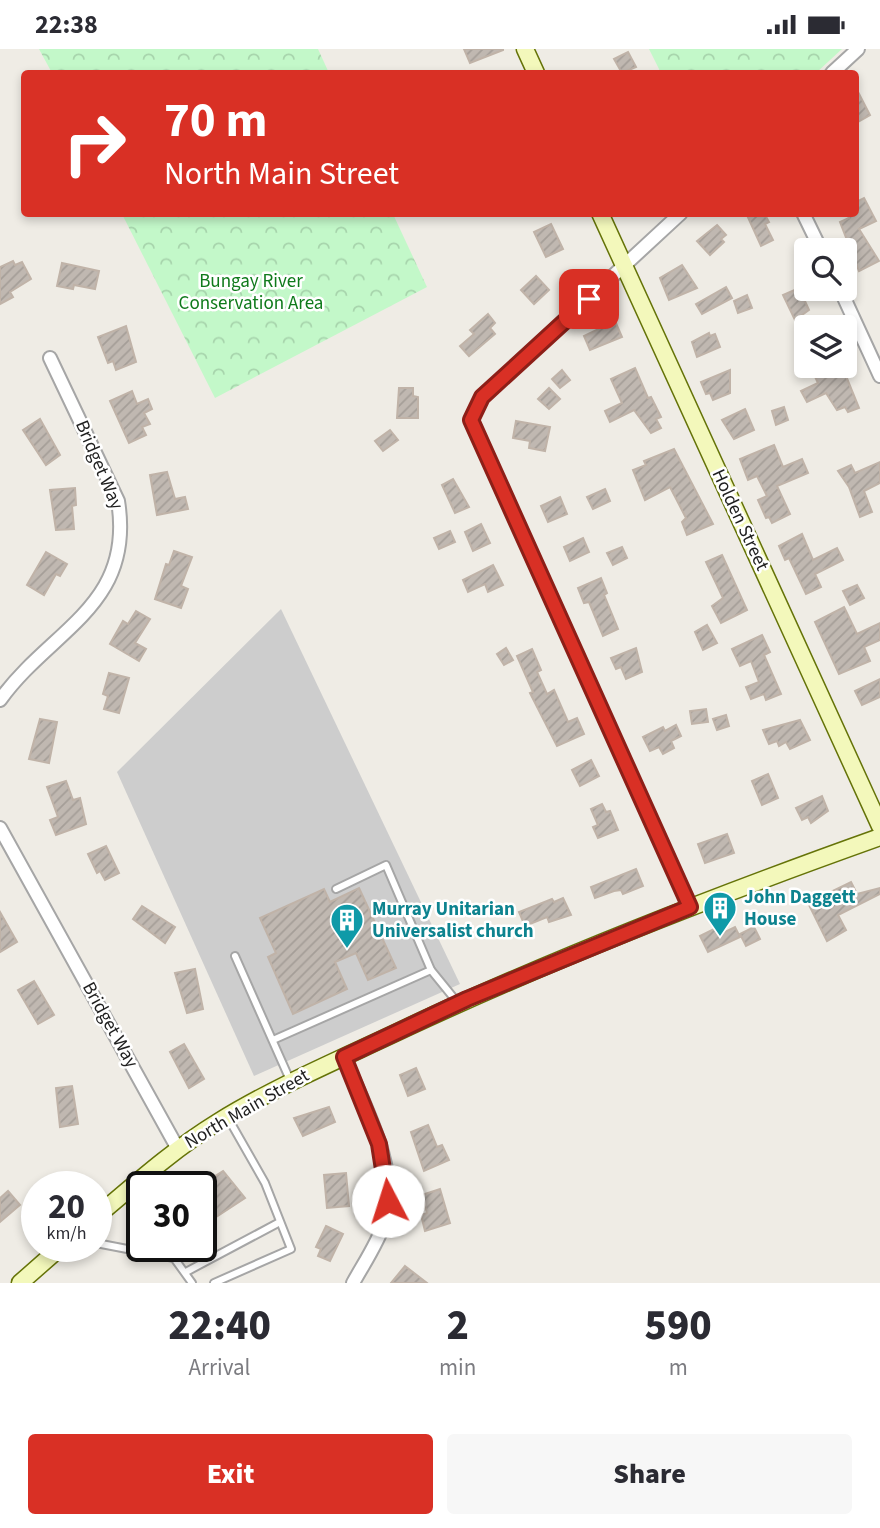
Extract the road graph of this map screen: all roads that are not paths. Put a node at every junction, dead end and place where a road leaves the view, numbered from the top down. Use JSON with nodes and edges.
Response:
{"nodes":[{"id":1,"x":525,"y":49,"type":"edge"},
{"id":2,"x":859,"y":49,"type":"edge"},
{"id":3,"x":535,"y":70,"type":"edge"},
{"id":4,"x":835,"y":70,"type":"edge"},
{"id":5,"x":602,"y":217,"type":"edge"},
{"id":6,"x":677,"y":217,"type":"edge"},
{"id":7,"x":805,"y":217,"type":"edge"},
{"id":8,"x":815,"y":238,"type":"edge"},
{"id":9,"x":624,"y":265,"type":"junction"},
{"id":10,"x":846,"y":301,"type":"edge"},
{"id":11,"x":50,"y":358,"type":"dead end"},
{"id":12,"x":880,"y":376,"type":"edge"},
{"id":13,"x":5,"y":684,"type":"edge"},
{"id":14,"x":0,"y":700,"type":"edge"},
{"id":15,"x":880,"y":826,"type":"edge"},
{"id":16,"x":0,"y":828,"type":"edge"},
{"id":17,"x":880,"y":837,"type":"edge"},
{"id":18,"x":4,"y":849,"type":"edge"},
{"id":19,"x":335,"y":889,"type":"dead end"},
{"id":20,"x":690,"y":907,"type":"junction"},
{"id":21,"x":235,"y":956,"type":"dead end"},
{"id":22,"x":431,"y":970,"type":"junction"},
{"id":23,"x":458,"y":1004,"type":"junction"},
{"id":24,"x":273,"y":1040,"type":"junction"},
{"id":25,"x":344,"y":1057,"type":"junction"},
{"id":26,"x":291,"y":1081,"type":"junction"},
{"id":27,"x":227,"y":1117,"type":"junction"},
{"id":28,"x":178,"y":1149,"type":"junction"},
{"id":29,"x":112,"y":1204,"type":"edge"},
{"id":30,"x":278,"y":1223,"type":"junction"},
{"id":31,"x":112,"y":1246,"type":"edge"},
{"id":32,"x":44,"y":1262,"type":"edge"},
{"id":33,"x":186,"y":1272,"type":"junction"},
{"id":34,"x":20,"y":1283,"type":"edge"},
{"id":35,"x":191,"y":1283,"type":"edge"},
{"id":36,"x":214,"y":1283,"type":"edge"},
{"id":37,"x":353,"y":1283,"type":"edge"}],
"edges":[{"from":1,"to":3,"type":"main road"},
{"from":2,"to":4,"type":"street"},
{"from":5,"to":9,"type":"main road","name":"Holden Street"},
{"from":6,"to":9,"type":"street"},
{"from":7,"to":8,"type":"street"},
{"from":9,"to":15,"type":"main road","name":"Holden Street"},
{"from":9,"to":20,"type":"street"},
{"from":10,"to":12,"type":"street"},
{"from":11,"to":13,"type":"street","name":"Bridget Way"},
{"from":13,"to":14,"type":"street","name":"Bridget Way"},
{"from":16,"to":18,"type":"street","name":"Bridget Way"},
{"from":17,"to":20,"type":"main road","name":"North Main Street"},
{"from":18,"to":28,"type":"street","name":"Bridget Way"},
{"from":19,"to":22,"type":"lane"},
{"from":20,"to":23,"type":"main road","name":"North Main Street"},
{"from":21,"to":24,"type":"lane"},
{"from":22,"to":23,"type":"lane"},
{"from":22,"to":24,"type":"lane"},
{"from":23,"to":25,"type":"main road","name":"North Main Street"},
{"from":24,"to":26,"type":"lane"},
{"from":25,"to":26,"type":"main road","name":"North Main Street"},
{"from":25,"to":37,"type":"street"},
{"from":26,"to":27,"type":"main road","name":"North Main Street"},
{"from":27,"to":28,"type":"main road","name":"North Main Street"},
{"from":27,"to":30,"type":"lane"},
{"from":28,"to":29,"type":"main road","name":"North Main Street"},
{"from":30,"to":33,"type":"lane"},
{"from":30,"to":36,"type":"lane"},
{"from":31,"to":33,"type":"lane"},
{"from":32,"to":34,"type":"main road"},
{"from":33,"to":35,"type":"lane"}]}
